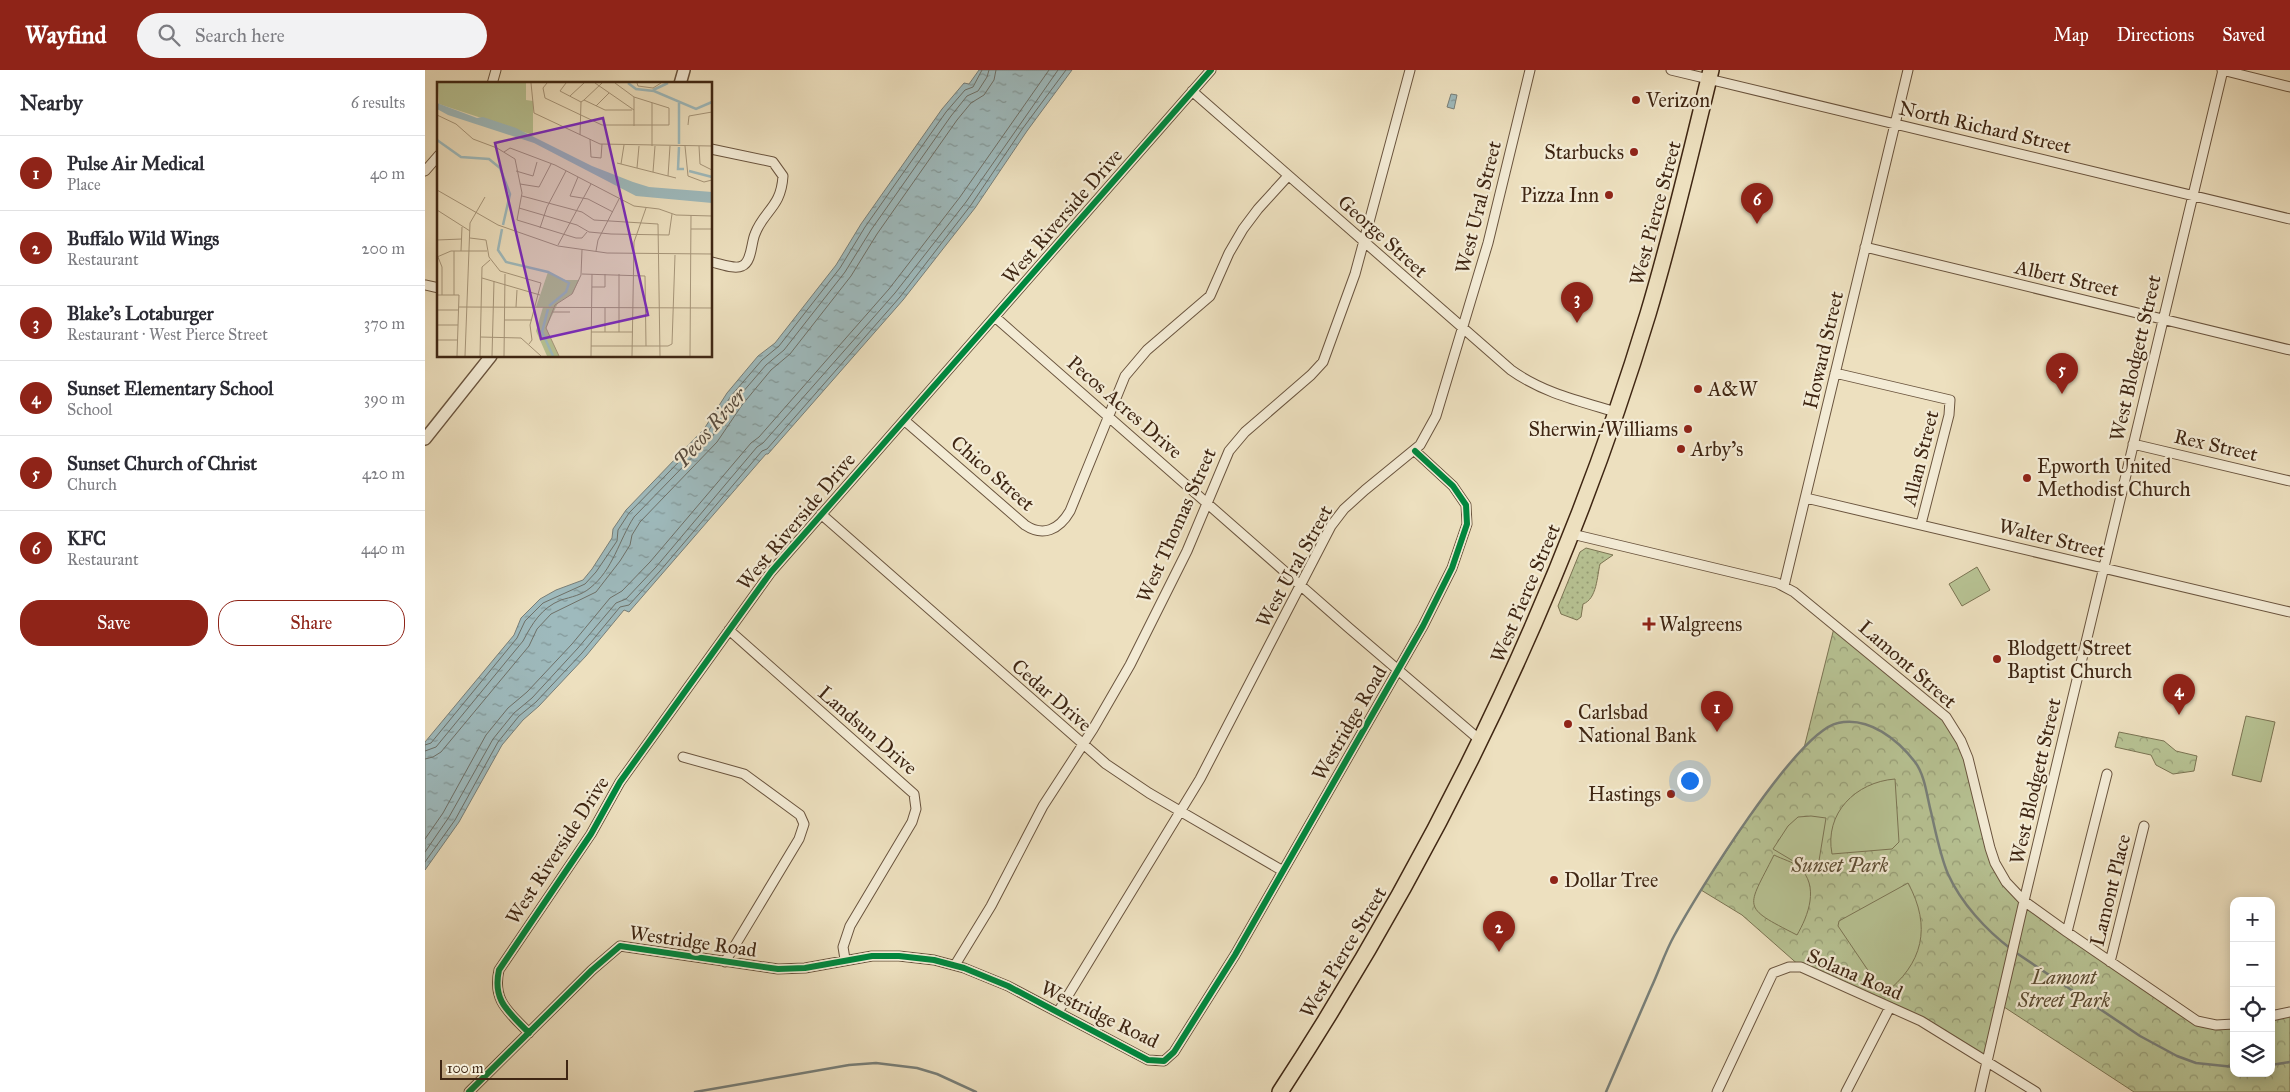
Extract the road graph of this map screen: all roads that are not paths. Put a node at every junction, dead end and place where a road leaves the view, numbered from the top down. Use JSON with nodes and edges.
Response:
{"nodes":[{"id":1,"x":684,"y":70,"type":"edge"},
{"id":2,"x":1211,"y":70,"type":"edge"},
{"id":3,"x":1410,"y":70,"type":"edge"},
{"id":4,"x":1530,"y":70,"type":"edge"},
{"id":5,"x":1671,"y":70,"type":"edge"},
{"id":6,"x":1908,"y":70,"type":"edge"},
{"id":7,"x":2223,"y":70,"type":"edge"},
{"id":8,"x":1710,"y":74,"type":"edge"},
{"id":9,"x":680,"y":82,"type":"edge"},
{"id":10,"x":2290,"y":87,"type":"edge"},
{"id":11,"x":1192,"y":91,"type":"junction"},
{"id":12,"x":1895,"y":123,"type":"junction"},
{"id":13,"x":713,"y":149,"type":"edge"},
{"id":14,"x":437,"y":157,"type":"edge"},
{"id":15,"x":425,"y":171,"type":"edge"},
{"id":16,"x":1288,"y":176,"type":"junction"},
{"id":17,"x":2192,"y":195,"type":"junction"},
{"id":18,"x":2290,"y":219,"type":"edge"},
{"id":19,"x":1364,"y":242,"type":"junction"},
{"id":20,"x":1865,"y":247,"type":"junction"},
{"id":21,"x":713,"y":262,"type":"edge"},
{"id":22,"x":995,"y":316,"type":"junction"},
{"id":23,"x":2162,"y":319,"type":"junction"},
{"id":24,"x":1462,"y":328,"type":"junction"},
{"id":25,"x":2290,"y":350,"type":"edge"},
{"id":26,"x":489,"y":358,"type":"edge"},
{"id":27,"x":1835,"y":373,"type":"junction"},
{"id":28,"x":1616,"y":412,"type":"junction"},
{"id":29,"x":1108,"y":416,"type":"junction"},
{"id":30,"x":904,"y":420,"type":"junction"},
{"id":31,"x":425,"y":440,"type":"edge"},
{"id":32,"x":2133,"y":444,"type":"junction"},
{"id":33,"x":1415,"y":450,"type":"junction"},
{"id":34,"x":2290,"y":480,"type":"edge"},
{"id":35,"x":1806,"y":498,"type":"junction"},
{"id":36,"x":1207,"y":501,"type":"junction"},
{"id":37,"x":821,"y":514,"type":"junction"},
{"id":38,"x":1921,"y":524,"type":"junction"},
{"id":39,"x":1572,"y":534,"type":"junction"},
{"id":40,"x":2104,"y":568,"type":"junction"},
{"id":41,"x":1301,"y":586,"type":"junction"},
{"id":42,"x":1784,"y":586,"type":"junction"},
{"id":43,"x":2290,"y":612,"type":"edge"},
{"id":44,"x":729,"y":630,"type":"junction"},
{"id":45,"x":1397,"y":670,"type":"junction"},
{"id":46,"x":1481,"y":741,"type":"junction"},
{"id":47,"x":1082,"y":745,"type":"junction"},
{"id":48,"x":683,"y":757,"type":"dead end"},
{"id":49,"x":2107,"y":774,"type":"dead end"},
{"id":50,"x":1180,"y":811,"type":"junction"},
{"id":51,"x":2143,"y":826,"type":"dead end"},
{"id":52,"x":1283,"y":871,"type":"junction"},
{"id":53,"x":2024,"y":901,"type":"junction"},
{"id":54,"x":2067,"y":932,"type":"junction"},
{"id":55,"x":845,"y":959,"type":"junction"},
{"id":56,"x":725,"y":962,"type":"junction"},
{"id":57,"x":2110,"y":962,"type":"junction"},
{"id":58,"x":955,"y":966,"type":"junction"},
{"id":59,"x":1890,"y":1007,"type":"junction"},
{"id":60,"x":1058,"y":1012,"type":"junction"},
{"id":61,"x":2290,"y":1012,"type":"edge"},
{"id":62,"x":2275,"y":1015,"type":"edge"},
{"id":63,"x":2230,"y":1024,"type":"edge"},
{"id":64,"x":529,"y":1033,"type":"junction"},
{"id":65,"x":1987,"y":1064,"type":"junction"},
{"id":66,"x":469,"y":1092,"type":"edge"},
{"id":67,"x":1280,"y":1092,"type":"edge"},
{"id":68,"x":1717,"y":1092,"type":"edge"},
{"id":69,"x":1846,"y":1092,"type":"edge"},
{"id":70,"x":1980,"y":1092,"type":"edge"},
{"id":71,"x":2035,"y":1092,"type":"edge"}],
"edges":[{"from":1,"to":9,"type":"street"},
{"from":2,"to":11,"type":"street","name":"West Riverside Drive"},
{"from":3,"to":19,"type":"street","name":"West Thomas Street"},
{"from":4,"to":24,"type":"street","name":"West Ural Street"},
{"from":5,"to":8,"type":"street","name":"North Richard Street"},
{"from":6,"to":12,"type":"street","name":"Howard Street"},
{"from":7,"to":10,"type":"street"},
{"from":7,"to":17,"type":"street","name":"West Blodgett Street"},
{"from":8,"to":12,"type":"street","name":"North Richard Street"},
{"from":8,"to":28,"type":"highway","name":"West Pierce Street"},
{"from":11,"to":16,"type":"street","name":"George Street"},
{"from":11,"to":22,"type":"street","name":"West Riverside Drive"},
{"from":12,"to":17,"type":"street","name":"North Richard Street"},
{"from":12,"to":20,"type":"street","name":"Howard Street"},
{"from":13,"to":21,"type":"street"},
{"from":14,"to":15,"type":"street"},
{"from":16,"to":19,"type":"street","name":"George Street"},
{"from":16,"to":29,"type":"street","name":"Chico Street"},
{"from":17,"to":18,"type":"street","name":"North Richard Street"},
{"from":17,"to":23,"type":"street","name":"West Blodgett Street"},
{"from":19,"to":24,"type":"street","name":"George Street"},
{"from":19,"to":36,"type":"street","name":"West Thomas Street"},
{"from":20,"to":23,"type":"street","name":"Albert Street"},
{"from":20,"to":27,"type":"street","name":"Howard Street"},
{"from":22,"to":29,"type":"street","name":"Pecos Acres Drive"},
{"from":22,"to":30,"type":"street","name":"West Riverside Drive"},
{"from":23,"to":25,"type":"street","name":"Albert Street"},
{"from":23,"to":32,"type":"street","name":"West Blodgett Street"},
{"from":24,"to":28,"type":"street","name":"George Street"},
{"from":24,"to":33,"type":"street","name":"West Ural Street"},
{"from":26,"to":31,"type":"street"},
{"from":27,"to":35,"type":"street","name":"Howard Street"},
{"from":27,"to":38,"type":"street","name":"Allan Street"},
{"from":28,"to":39,"type":"highway","name":"West Pierce Street"},
{"from":29,"to":30,"type":"street","name":"Chico Street"},
{"from":29,"to":36,"type":"street","name":"Pecos Acres Drive"},
{"from":30,"to":37,"type":"street","name":"West Riverside Drive"},
{"from":32,"to":34,"type":"street","name":"Rex Street"},
{"from":32,"to":40,"type":"street","name":"West Blodgett Street"},
{"from":33,"to":41,"type":"street","name":"West Ural Street"},
{"from":33,"to":45,"type":"street","name":"Westridge Road"},
{"from":35,"to":38,"type":"street","name":"Walter Street"},
{"from":35,"to":42,"type":"street","name":"Howard Street"},
{"from":36,"to":41,"type":"street","name":"Pecos Acres Drive"},
{"from":36,"to":47,"type":"street","name":"West Thomas Street"},
{"from":37,"to":44,"type":"street","name":"West Riverside Drive"},
{"from":37,"to":47,"type":"street","name":"Cedar Drive"},
{"from":38,"to":40,"type":"street","name":"Walter Street"},
{"from":39,"to":42,"type":"street","name":"Lamont Street"},
{"from":39,"to":46,"type":"highway","name":"West Pierce Street"},
{"from":40,"to":43,"type":"street","name":"Walter Street"},
{"from":40,"to":53,"type":"street","name":"West Blodgett Street"},
{"from":41,"to":45,"type":"street","name":"Pecos Acres Drive"},
{"from":41,"to":50,"type":"street","name":"West Ural Street"},
{"from":42,"to":53,"type":"street","name":"Lamont Street"},
{"from":44,"to":55,"type":"street","name":"Landsun Drive"},
{"from":44,"to":64,"type":"street","name":"West Riverside Drive"},
{"from":45,"to":46,"type":"street","name":"Pecos Acres Drive"},
{"from":45,"to":52,"type":"street","name":"Westridge Road"},
{"from":46,"to":67,"type":"highway","name":"West Pierce Street"},
{"from":47,"to":50,"type":"street","name":"Cedar Drive"},
{"from":47,"to":58,"type":"street","name":"West Thomas Street"},
{"from":48,"to":56,"type":"street"},
{"from":49,"to":54,"type":"street"},
{"from":50,"to":52,"type":"street","name":"Cedar Drive"},
{"from":50,"to":60,"type":"street","name":"West Ural Street"},
{"from":51,"to":57,"type":"street","name":"Lamont Place"},
{"from":52,"to":60,"type":"street","name":"Westridge Road"},
{"from":53,"to":54,"type":"street","name":"Lamont Street"},
{"from":53,"to":65,"type":"street","name":"West Blodgett Street"},
{"from":54,"to":57,"type":"street","name":"Lamont Street"},
{"from":55,"to":56,"type":"street","name":"Westridge Road"},
{"from":55,"to":58,"type":"street","name":"Westridge Road"},
{"from":56,"to":64,"type":"street","name":"Westridge Road"},
{"from":57,"to":63,"type":"street","name":"Lamont Street"},
{"from":58,"to":60,"type":"street","name":"Westridge Road"},
{"from":59,"to":65,"type":"street","name":"Solana Road"},
{"from":59,"to":68,"type":"street","name":"Solana Road"},
{"from":59,"to":69,"type":"street"},
{"from":61,"to":62,"type":"street"},
{"from":64,"to":66,"type":"street","name":"Westridge Road"},
{"from":65,"to":70,"type":"street","name":"West Blodgett Street"},
{"from":65,"to":71,"type":"street","name":"Solana Road"}]}
